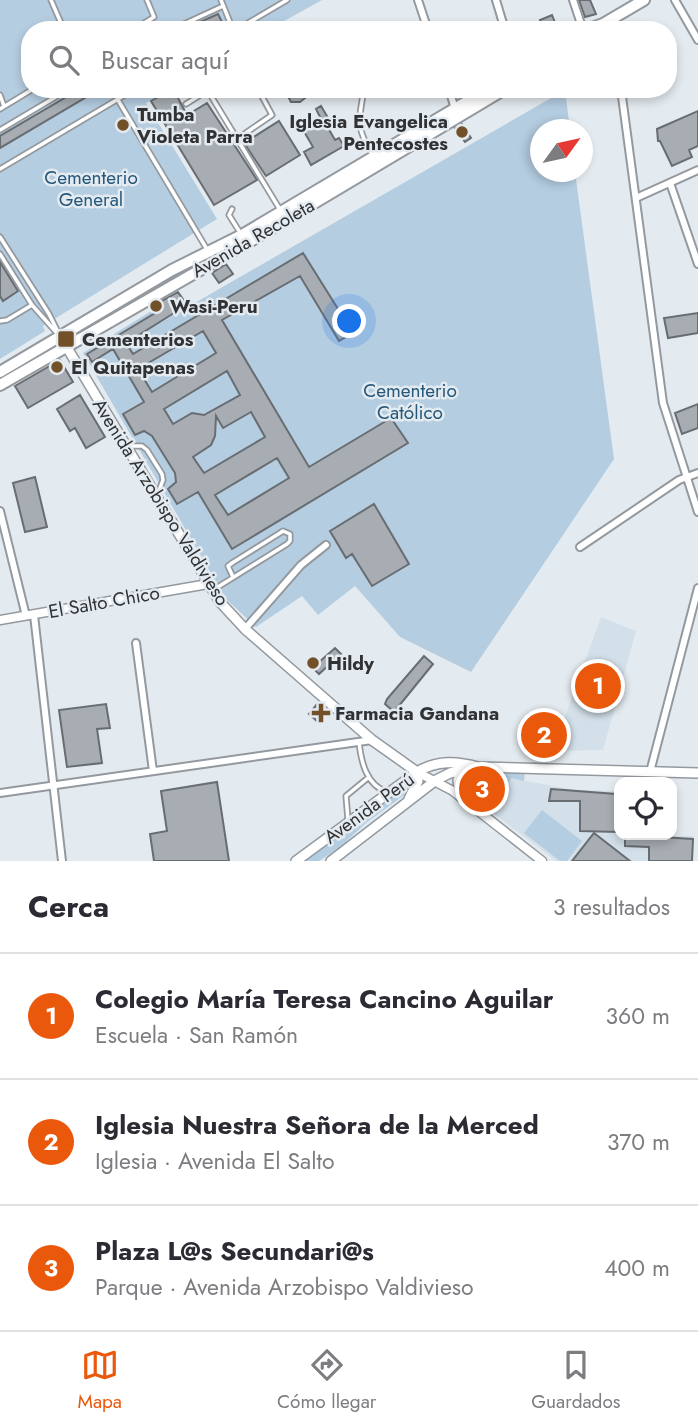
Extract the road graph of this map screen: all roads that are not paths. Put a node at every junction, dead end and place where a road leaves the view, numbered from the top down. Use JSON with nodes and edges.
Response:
{"nodes":[{"id":1,"x":51,"y":0,"type":"edge"},
{"id":2,"x":147,"y":0,"type":"edge"},
{"id":3,"x":221,"y":0,"type":"edge"},
{"id":4,"x":274,"y":0,"type":"edge"},
{"id":5,"x":288,"y":0,"type":"edge"},
{"id":6,"x":418,"y":0,"type":"edge"},
{"id":7,"x":496,"y":0,"type":"edge"},
{"id":8,"x":573,"y":0,"type":"edge"},
{"id":9,"x":644,"y":0,"type":"edge"},
{"id":10,"x":675,"y":0,"type":"edge"},
{"id":11,"x":223,"y":6,"type":"junction"},
{"id":12,"x":276,"y":6,"type":"junction"},
{"id":13,"x":60,"y":21,"type":"edge"},
{"id":14,"x":149,"y":21,"type":"edge"},
{"id":15,"x":190,"y":21,"type":"edge"},
{"id":16,"x":230,"y":21,"type":"edge"},
{"id":17,"x":250,"y":21,"type":"edge"},
{"id":18,"x":425,"y":21,"type":"edge"},
{"id":19,"x":502,"y":21,"type":"edge"},
{"id":20,"x":581,"y":21,"type":"edge"},
{"id":21,"x":613,"y":21,"type":"edge"},
{"id":22,"x":698,"y":40,"type":"edge"},
{"id":23,"x":0,"y":95,"type":"edge"},
{"id":24,"x":21,"y":96,"type":"edge"},
{"id":25,"x":54,"y":98,"type":"edge"},
{"id":26,"x":121,"y":98,"type":"edge"},
{"id":27,"x":196,"y":98,"type":"edge"},
{"id":28,"x":214,"y":98,"type":"edge"},
{"id":29,"x":263,"y":98,"type":"edge"},
{"id":30,"x":363,"y":98,"type":"edge"},
{"id":31,"x":452,"y":98,"type":"edge"},
{"id":32,"x":473,"y":98,"type":"edge"},
{"id":33,"x":490,"y":98,"type":"edge"},
{"id":34,"x":622,"y":98,"type":"edge"},
{"id":35,"x":118,"y":100,"type":"junction"},
{"id":36,"x":186,"y":104,"type":"dead end"},
{"id":37,"x":2,"y":108,"type":"edge"},
{"id":38,"x":455,"y":109,"type":"junction"},
{"id":39,"x":0,"y":130,"type":"edge"},
{"id":40,"x":237,"y":139,"type":"junction"},
{"id":41,"x":374,"y":157,"type":"junction"},
{"id":42,"x":0,"y":169,"type":"edge"},
{"id":43,"x":698,"y":170,"type":"edge"},
{"id":44,"x":670,"y":183,"type":"junction"},
{"id":45,"x":636,"y":198,"type":"junction"},
{"id":46,"x":232,"y":209,"type":"dead end"},
{"id":47,"x":281,"y":211,"type":"junction"},
{"id":48,"x":242,"y":235,"type":"junction"},
{"id":49,"x":0,"y":237,"type":"edge"},
{"id":50,"x":208,"y":252,"type":"junction"},
{"id":51,"x":0,"y":254,"type":"edge"},
{"id":52,"x":698,"y":264,"type":"edge"},
{"id":53,"x":32,"y":305,"type":"junction"},
{"id":54,"x":0,"y":321,"type":"edge"},
{"id":55,"x":60,"y":336,"type":"junction"},
{"id":56,"x":66,"y":347,"type":"junction"},
{"id":57,"x":0,"y":372,"type":"edge"},
{"id":58,"x":0,"y":385,"type":"edge"},
{"id":59,"x":125,"y":446,"type":"junction"},
{"id":60,"x":698,"y":473,"type":"edge"},
{"id":61,"x":685,"y":477,"type":"junction"},
{"id":62,"x":156,"y":498,"type":"junction"},
{"id":63,"x":0,"y":511,"type":"edge"},
{"id":64,"x":698,"y":512,"type":"edge"},
{"id":65,"x":4,"y":542,"type":"edge"},
{"id":66,"x":326,"y":545,"type":"dead end"},
{"id":67,"x":580,"y":547,"type":"dead end"},
{"id":68,"x":233,"y":578,"type":"junction"},
{"id":69,"x":210,"y":587,"type":"junction"},
{"id":70,"x":698,"y":588,"type":"edge"},
{"id":71,"x":30,"y":615,"type":"junction"},
{"id":72,"x":0,"y":620,"type":"edge"},
{"id":73,"x":245,"y":629,"type":"junction"},
{"id":74,"x":136,"y":643,"type":"dead end"},
{"id":75,"x":372,"y":740,"type":"junction"},
{"id":76,"x":359,"y":742,"type":"junction"},
{"id":77,"x":473,"y":768,"type":"junction"},
{"id":78,"x":153,"y":771,"type":"junction"},
{"id":79,"x":417,"y":772,"type":"junction"},
{"id":80,"x":650,"y":772,"type":"junction"},
{"id":81,"x":698,"y":773,"type":"edge"},
{"id":82,"x":369,"y":777,"type":"junction"},
{"id":83,"x":436,"y":780,"type":"junction"},
{"id":84,"x":55,"y":785,"type":"junction"},
{"id":85,"x":0,"y":793,"type":"edge"},
{"id":86,"x":389,"y":793,"type":"junction"},
{"id":87,"x":460,"y":796,"type":"junction"},
{"id":88,"x":405,"y":805,"type":"junction"},
{"id":89,"x":348,"y":822,"type":"junction"},
{"id":90,"x":62,"y":861,"type":"edge"},
{"id":91,"x":296,"y":861,"type":"edge"},
{"id":92,"x":331,"y":861,"type":"edge"},
{"id":93,"x":542,"y":861,"type":"edge"}],
"edges":[{"from":1,"to":13,"type":"lane"},
{"from":2,"to":14,"type":"lane"},
{"from":3,"to":11,"type":"lane"},
{"from":4,"to":12,"type":"lane"},
{"from":5,"to":12,"type":"lane"},
{"from":6,"to":18,"type":"street"},
{"from":7,"to":19,"type":"street"},
{"from":8,"to":20,"type":"street"},
{"from":9,"to":21,"type":"main road"},
{"from":10,"to":22,"type":"street"},
{"from":11,"to":15,"type":"lane"},
{"from":11,"to":16,"type":"lane"},
{"from":12,"to":17,"type":"lane"},
{"from":23,"to":37,"type":"lane"},
{"from":24,"to":37,"type":"lane"},
{"from":25,"to":39,"type":"lane"},
{"from":26,"to":35,"type":"lane"},
{"from":27,"to":36,"type":"lane"},
{"from":28,"to":40,"type":"lane"},
{"from":29,"to":40,"type":"lane"},
{"from":30,"to":41,"type":"lane"},
{"from":31,"to":38,"type":"street"},
{"from":32,"to":38,"type":"main road","name":"Avenida Recoleta"},
{"from":33,"to":56,"type":"main road","name":"Avenida Recoleta"},
{"from":34,"to":45,"type":"street"},
{"from":35,"to":42,"type":"lane"},
{"from":35,"to":50,"type":"lane"},
{"from":38,"to":41,"type":"main road","name":"Avenida Recoleta"},
{"from":40,"to":47,"type":"lane"},
{"from":41,"to":47,"type":"main road","name":"Avenida Recoleta"},
{"from":43,"to":44,"type":"street"},
{"from":44,"to":45,"type":"street"},
{"from":44,"to":52,"type":"street"},
{"from":45,"to":61,"type":"street"},
{"from":46,"to":48,"type":"lane"},
{"from":47,"to":48,"type":"main road","name":"Avenida Recoleta"},
{"from":48,"to":50,"type":"main road","name":"Avenida Recoleta"},
{"from":49,"to":55,"type":"lane"},
{"from":50,"to":55,"type":"main road","name":"Avenida Recoleta"},
{"from":51,"to":53,"type":"lane"},
{"from":53,"to":54,"type":"lane"},
{"from":53,"to":55,"type":"lane"},
{"from":55,"to":56,"type":"main road","name":"Avenida Arzobispo Valdivieso"},
{"from":55,"to":57,"type":"main road","name":"Avenida Recoleta"},
{"from":56,"to":58,"type":"main road","name":"Avenida Recoleta"},
{"from":56,"to":59,"type":"main road","name":"Avenida Arzobispo Valdivieso"},
{"from":59,"to":62,"type":"main road","name":"Avenida Arzobispo Valdivieso"},
{"from":59,"to":62,"type":"lane"},
{"from":60,"to":61,"type":"street"},
{"from":61,"to":64,"type":"street"},
{"from":61,"to":67,"type":"street"},
{"from":62,"to":69,"type":"main road","name":"Avenida Arzobispo Valdivieso"},
{"from":63,"to":65,"type":"street"},
{"from":65,"to":71,"type":"street"},
{"from":66,"to":73,"type":"street"},
{"from":68,"to":68,"type":"lane"},
{"from":68,"to":69,"type":"lane"},
{"from":69,"to":71,"type":"street","name":"El Salto Chico"},
{"from":69,"to":73,"type":"main road","name":"Avenida Arzobispo Valdivieso"},
{"from":70,"to":80,"type":"street"},
{"from":71,"to":72,"type":"street","name":"El Salto Chico"},
{"from":71,"to":84,"type":"street"},
{"from":73,"to":75,"type":"main road","name":"Avenida Arzobispo Valdivieso"},
{"from":74,"to":78,"type":"street"},
{"from":75,"to":76,"type":"street"},
{"from":75,"to":79,"type":"main road","name":"Avenida Arzobispo Valdivieso"},
{"from":76,"to":78,"type":"street"},
{"from":76,"to":82,"type":"lane"},
{"from":77,"to":79,"type":"main road","name":"Avenida Perú"},
{"from":77,"to":80,"type":"main road"},
{"from":77,"to":83,"type":"main road","name":"Avenida Perú"},
{"from":77,"to":87,"type":"main road"},
{"from":78,"to":84,"type":"street"},
{"from":79,"to":83,"type":"street","name":"Avenida Arzobispo Valdivieso"},
{"from":79,"to":86,"type":"main road","name":"Avenida Perú"},
{"from":79,"to":88,"type":"main road"},
{"from":80,"to":81,"type":"main road"},
{"from":82,"to":86,"type":"lane"},
{"from":82,"to":89,"type":"lane"},
{"from":83,"to":87,"type":"street","name":"Avenida Arzobispo Valdivieso"},
{"from":83,"to":88,"type":"main road","name":"Avenida Perú"},
{"from":84,"to":85,"type":"street"},
{"from":84,"to":90,"type":"street"},
{"from":86,"to":89,"type":"main road","name":"Avenida Perú"},
{"from":87,"to":93,"type":"street","name":"Avenida Arzobispo Valdivieso"},
{"from":88,"to":92,"type":"main road","name":"Avenida Perú"},
{"from":89,"to":91,"type":"main road","name":"Avenida Perú"}]}
